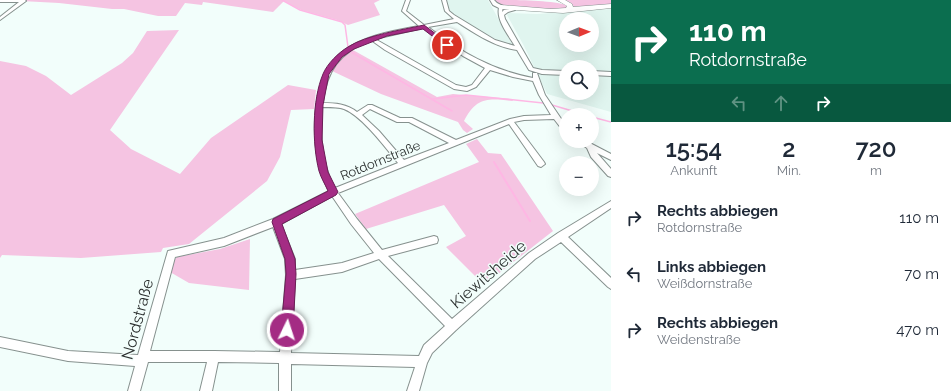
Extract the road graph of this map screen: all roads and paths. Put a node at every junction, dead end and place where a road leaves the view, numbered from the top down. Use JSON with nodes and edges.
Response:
{"nodes":[{"id":1,"x":408,"y":0,"type":"edge"},
{"id":2,"x":444,"y":0,"type":"edge"},
{"id":3,"x":492,"y":0,"type":"edge"},
{"id":4,"x":560,"y":0,"type":"edge"},
{"id":5,"x":0,"y":1,"type":"edge"},
{"id":6,"x":611,"y":6,"type":"edge"},
{"id":7,"x":501,"y":7,"type":"junction"},
{"id":8,"x":513,"y":9,"type":"junction"},
{"id":9,"x":563,"y":11,"type":"junction"},
{"id":10,"x":0,"y":19,"type":"edge"},
{"id":11,"x":458,"y":20,"type":"junction"},
{"id":12,"x":503,"y":20,"type":"junction"},
{"id":13,"x":424,"y":27,"type":"junction"},
{"id":14,"x":372,"y":39,"type":"junction"},
{"id":15,"x":518,"y":48,"type":"junction"},
{"id":16,"x":488,"y":68,"type":"junction"},
{"id":17,"x":535,"y":71,"type":"junction"},
{"id":18,"x":559,"y":73,"type":"edge"},
{"id":19,"x":599,"y":74,"type":"edge"},
{"id":20,"x":611,"y":74,"type":"edge"},
{"id":21,"x":535,"y":80,"type":"junction"},
{"id":22,"x":319,"y":105,"type":"junction"},
{"id":23,"x":357,"y":115,"type":"junction"},
{"id":24,"x":556,"y":117,"type":"junction"},
{"id":25,"x":510,"y":121,"type":"junction"},
{"id":26,"x":559,"y":121,"type":"edge"},
{"id":27,"x":456,"y":143,"type":"junction"},
{"id":28,"x":591,"y":148,"type":"joint"},
{"id":29,"x":611,"y":157,"type":"edge"},
{"id":30,"x":403,"y":164,"type":"junction"},
{"id":31,"x":541,"y":164,"type":"dead end"},
{"id":32,"x":611,"y":174,"type":"edge"},
{"id":33,"x":333,"y":192,"type":"junction"},
{"id":34,"x":611,"y":204,"type":"edge"},
{"id":35,"x":276,"y":222,"type":"junction"},
{"id":36,"x":561,"y":236,"type":"junction"},
{"id":37,"x":434,"y":240,"type":"dead end"},
{"id":38,"x":171,"y":254,"type":"joint"},
{"id":39,"x":380,"y":255,"type":"junction"},
{"id":40,"x":291,"y":274,"type":"junction"},
{"id":41,"x":611,"y":284,"type":"edge"},
{"id":42,"x":452,"y":326,"type":"junction"},
{"id":43,"x":0,"y":342,"type":"edge"},
{"id":44,"x":214,"y":356,"type":"junction"},
{"id":45,"x":285,"y":358,"type":"junction"},
{"id":46,"x":143,"y":359,"type":"junction"},
{"id":47,"x":422,"y":362,"type":"junction"},
{"id":48,"x":134,"y":391,"type":"edge"},
{"id":49,"x":206,"y":391,"type":"edge"},
{"id":50,"x":285,"y":391,"type":"edge"},
{"id":51,"x":413,"y":391,"type":"edge"}],
"edges":[{"from":1,"to":13,"type":"street"},
{"from":2,"to":11,"type":"street"},
{"from":3,"to":7,"type":"street"},
{"from":4,"to":9,"type":"highway"},
{"from":5,"to":10,"type":"street"},
{"from":6,"to":9,"type":"highway"},
{"from":7,"to":8,"type":"highway"},
{"from":7,"to":12,"type":"street"},
{"from":8,"to":9,"type":"highway"},
{"from":8,"to":12,"type":"street"},
{"from":11,"to":13,"type":"street"},
{"from":11,"to":15,"type":"street"},
{"from":12,"to":15,"type":"street"},
{"from":13,"to":14,"type":"street"},
{"from":13,"to":16,"type":"street"},
{"from":14,"to":16,"type":"street"},
{"from":14,"to":22,"type":"street"},
{"from":15,"to":17,"type":"street"},
{"from":16,"to":21,"type":"street"},
{"from":17,"to":18,"type":"street"},
{"from":17,"to":21,"type":"street"},
{"from":19,"to":20,"type":"street"},
{"from":21,"to":24,"type":"street"},
{"from":22,"to":23,"type":"street"},
{"from":22,"to":33,"type":"street"},
{"from":23,"to":27,"type":"street"},
{"from":23,"to":30,"type":"street"},
{"from":24,"to":25,"type":"street","name":"Rotdornstraße"},
{"from":24,"to":26,"type":"street"},
{"from":25,"to":27,"type":"street","name":"Rotdornstraße"},
{"from":25,"to":31,"type":"street"},
{"from":27,"to":30,"type":"street","name":"Rotdornstraße"},
{"from":28,"to":29,"type":"street"},
{"from":28,"to":32,"type":"street"},
{"from":30,"to":33,"type":"street","name":"Rotdornstraße"},
{"from":33,"to":35,"type":"street","name":"Rotdornstraße"},
{"from":33,"to":39,"type":"street"},
{"from":34,"to":36,"type":"street","name":"Kiewitsheide"},
{"from":35,"to":38,"type":"street","name":"Rotdornstraße"},
{"from":35,"to":40,"type":"street"},
{"from":36,"to":41,"type":"street"},
{"from":36,"to":42,"type":"street","name":"Kiewitsheide"},
{"from":37,"to":39,"type":"street"},
{"from":38,"to":46,"type":"street","name":"Nordstraße"},
{"from":39,"to":40,"type":"street"},
{"from":39,"to":42,"type":"street"},
{"from":40,"to":45,"type":"street"},
{"from":42,"to":47,"type":"street","name":"Kiewitsheide"},
{"from":43,"to":46,"type":"street"},
{"from":44,"to":45,"type":"street"},
{"from":44,"to":46,"type":"street"},
{"from":44,"to":49,"type":"street"},
{"from":45,"to":47,"type":"street"},
{"from":45,"to":50,"type":"street"},
{"from":46,"to":48,"type":"street","name":"Nordstraße"},
{"from":47,"to":51,"type":"street","name":"Kiewitsheide"}]}
